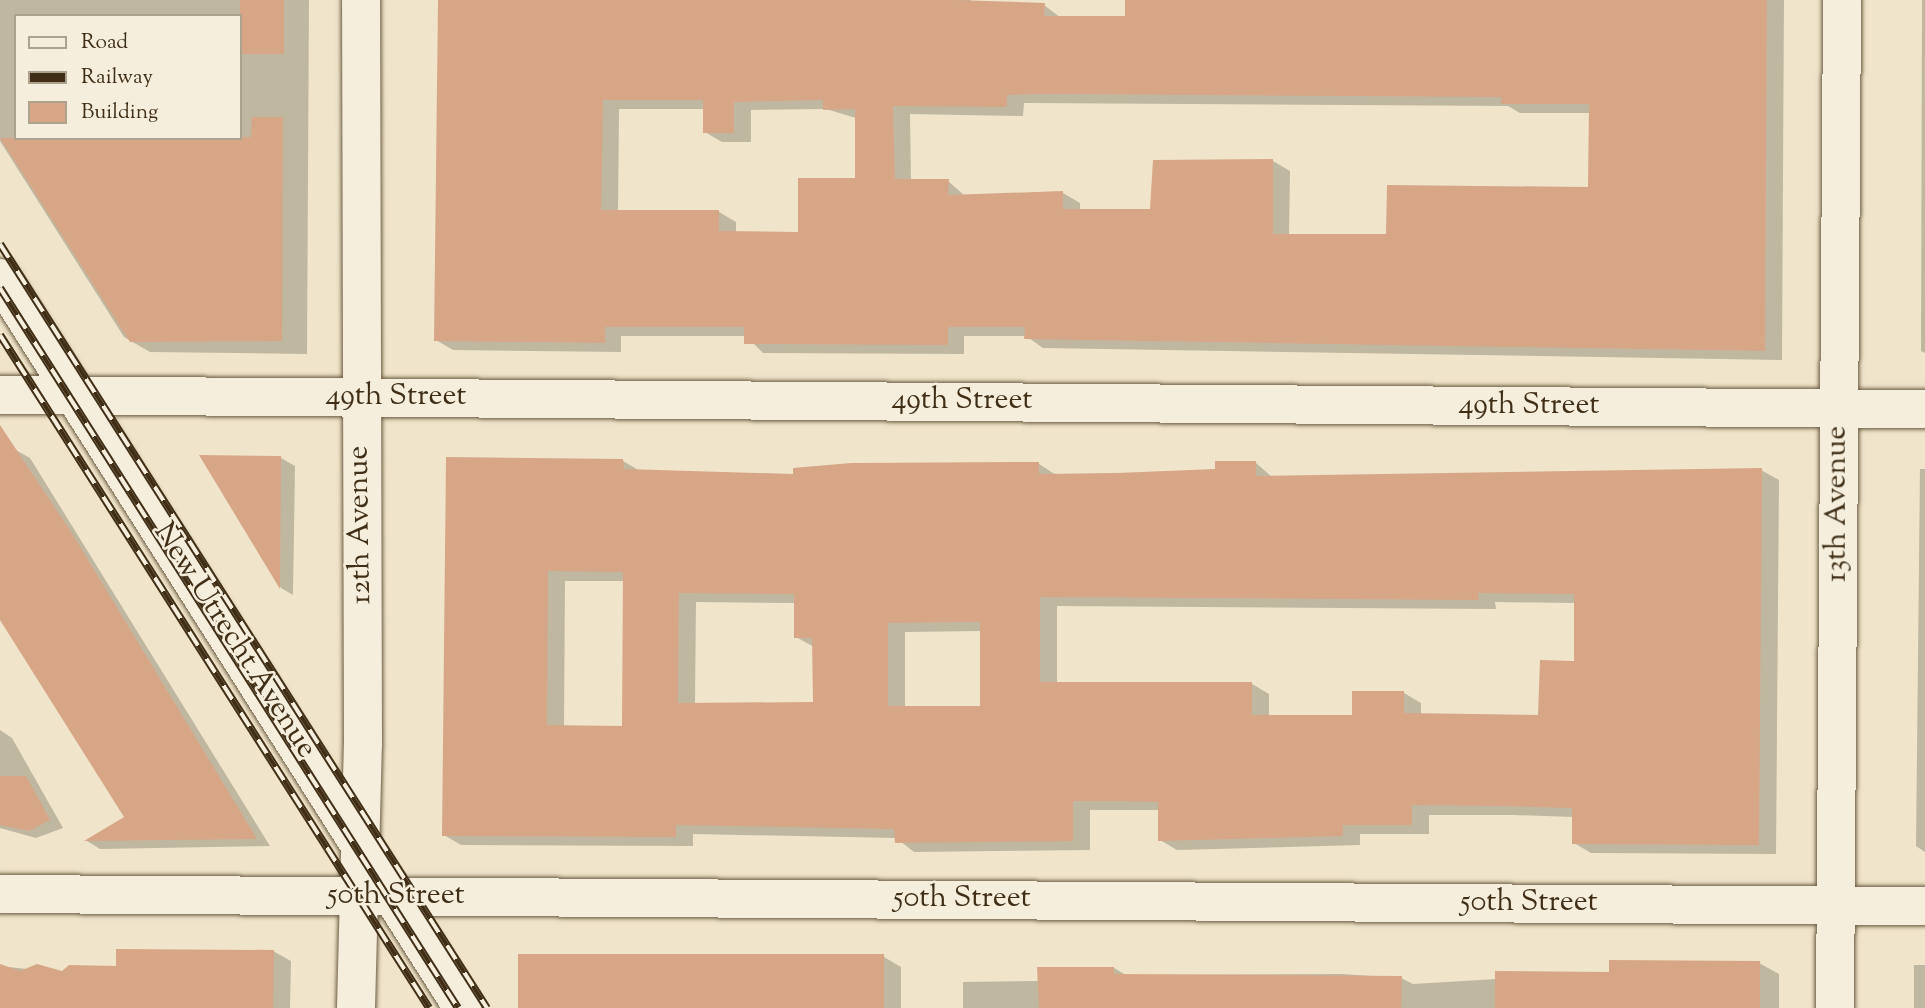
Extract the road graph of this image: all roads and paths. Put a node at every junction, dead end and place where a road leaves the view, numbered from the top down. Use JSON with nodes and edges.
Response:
{"nodes":[{"id":1,"x":361,"y":0,"type":"edge"},
{"id":2,"x":1842,"y":0,"type":"edge"},
{"id":3,"x":0,"y":278,"type":"edge"},
{"id":4,"x":0,"y":395,"type":"edge"},
{"id":5,"x":77,"y":395,"type":"junction"},
{"id":6,"x":359,"y":397,"type":"junction"},
{"id":7,"x":1838,"y":408,"type":"junction"},
{"id":8,"x":1925,"y":409,"type":"edge"},
{"id":9,"x":360,"y":840,"type":"junction"},
{"id":10,"x":0,"y":894,"type":"edge"},
{"id":11,"x":377,"y":895,"type":"junction"},
{"id":12,"x":1836,"y":905,"type":"junction"},
{"id":13,"x":1925,"y":906,"type":"edge"},
{"id":14,"x":356,"y":1008,"type":"edge"},
{"id":15,"x":463,"y":1008,"type":"edge"},
{"id":16,"x":1835,"y":1008,"type":"edge"}],
"edges":[{"from":1,"to":6,"type":"street","name":"12th Avenue"},
{"from":2,"to":7,"type":"street","name":"13th Avenue"},
{"from":3,"to":5,"type":"street","name":"New Utrecht Avenue"},
{"from":4,"to":5,"type":"street","name":"49th Street"},
{"from":5,"to":6,"type":"street","name":"49th Street"},
{"from":5,"to":9,"type":"street","name":"New Utrecht Avenue"},
{"from":6,"to":7,"type":"street","name":"49th Street"},
{"from":6,"to":9,"type":"street","name":"12th Avenue"},
{"from":7,"to":8,"type":"street","name":"49th Street"},
{"from":7,"to":12,"type":"street","name":"13th Avenue"},
{"from":9,"to":11,"type":"street","name":"New Utrecht Avenue"},
{"from":10,"to":11,"type":"street","name":"50th Street"},
{"from":11,"to":12,"type":"street","name":"50th Street"},
{"from":11,"to":14,"type":"street"},
{"from":11,"to":15,"type":"street","name":"New Utrecht Avenue"},
{"from":12,"to":13,"type":"street","name":"50th Street"},
{"from":12,"to":16,"type":"street","name":"13th Avenue"}]}
